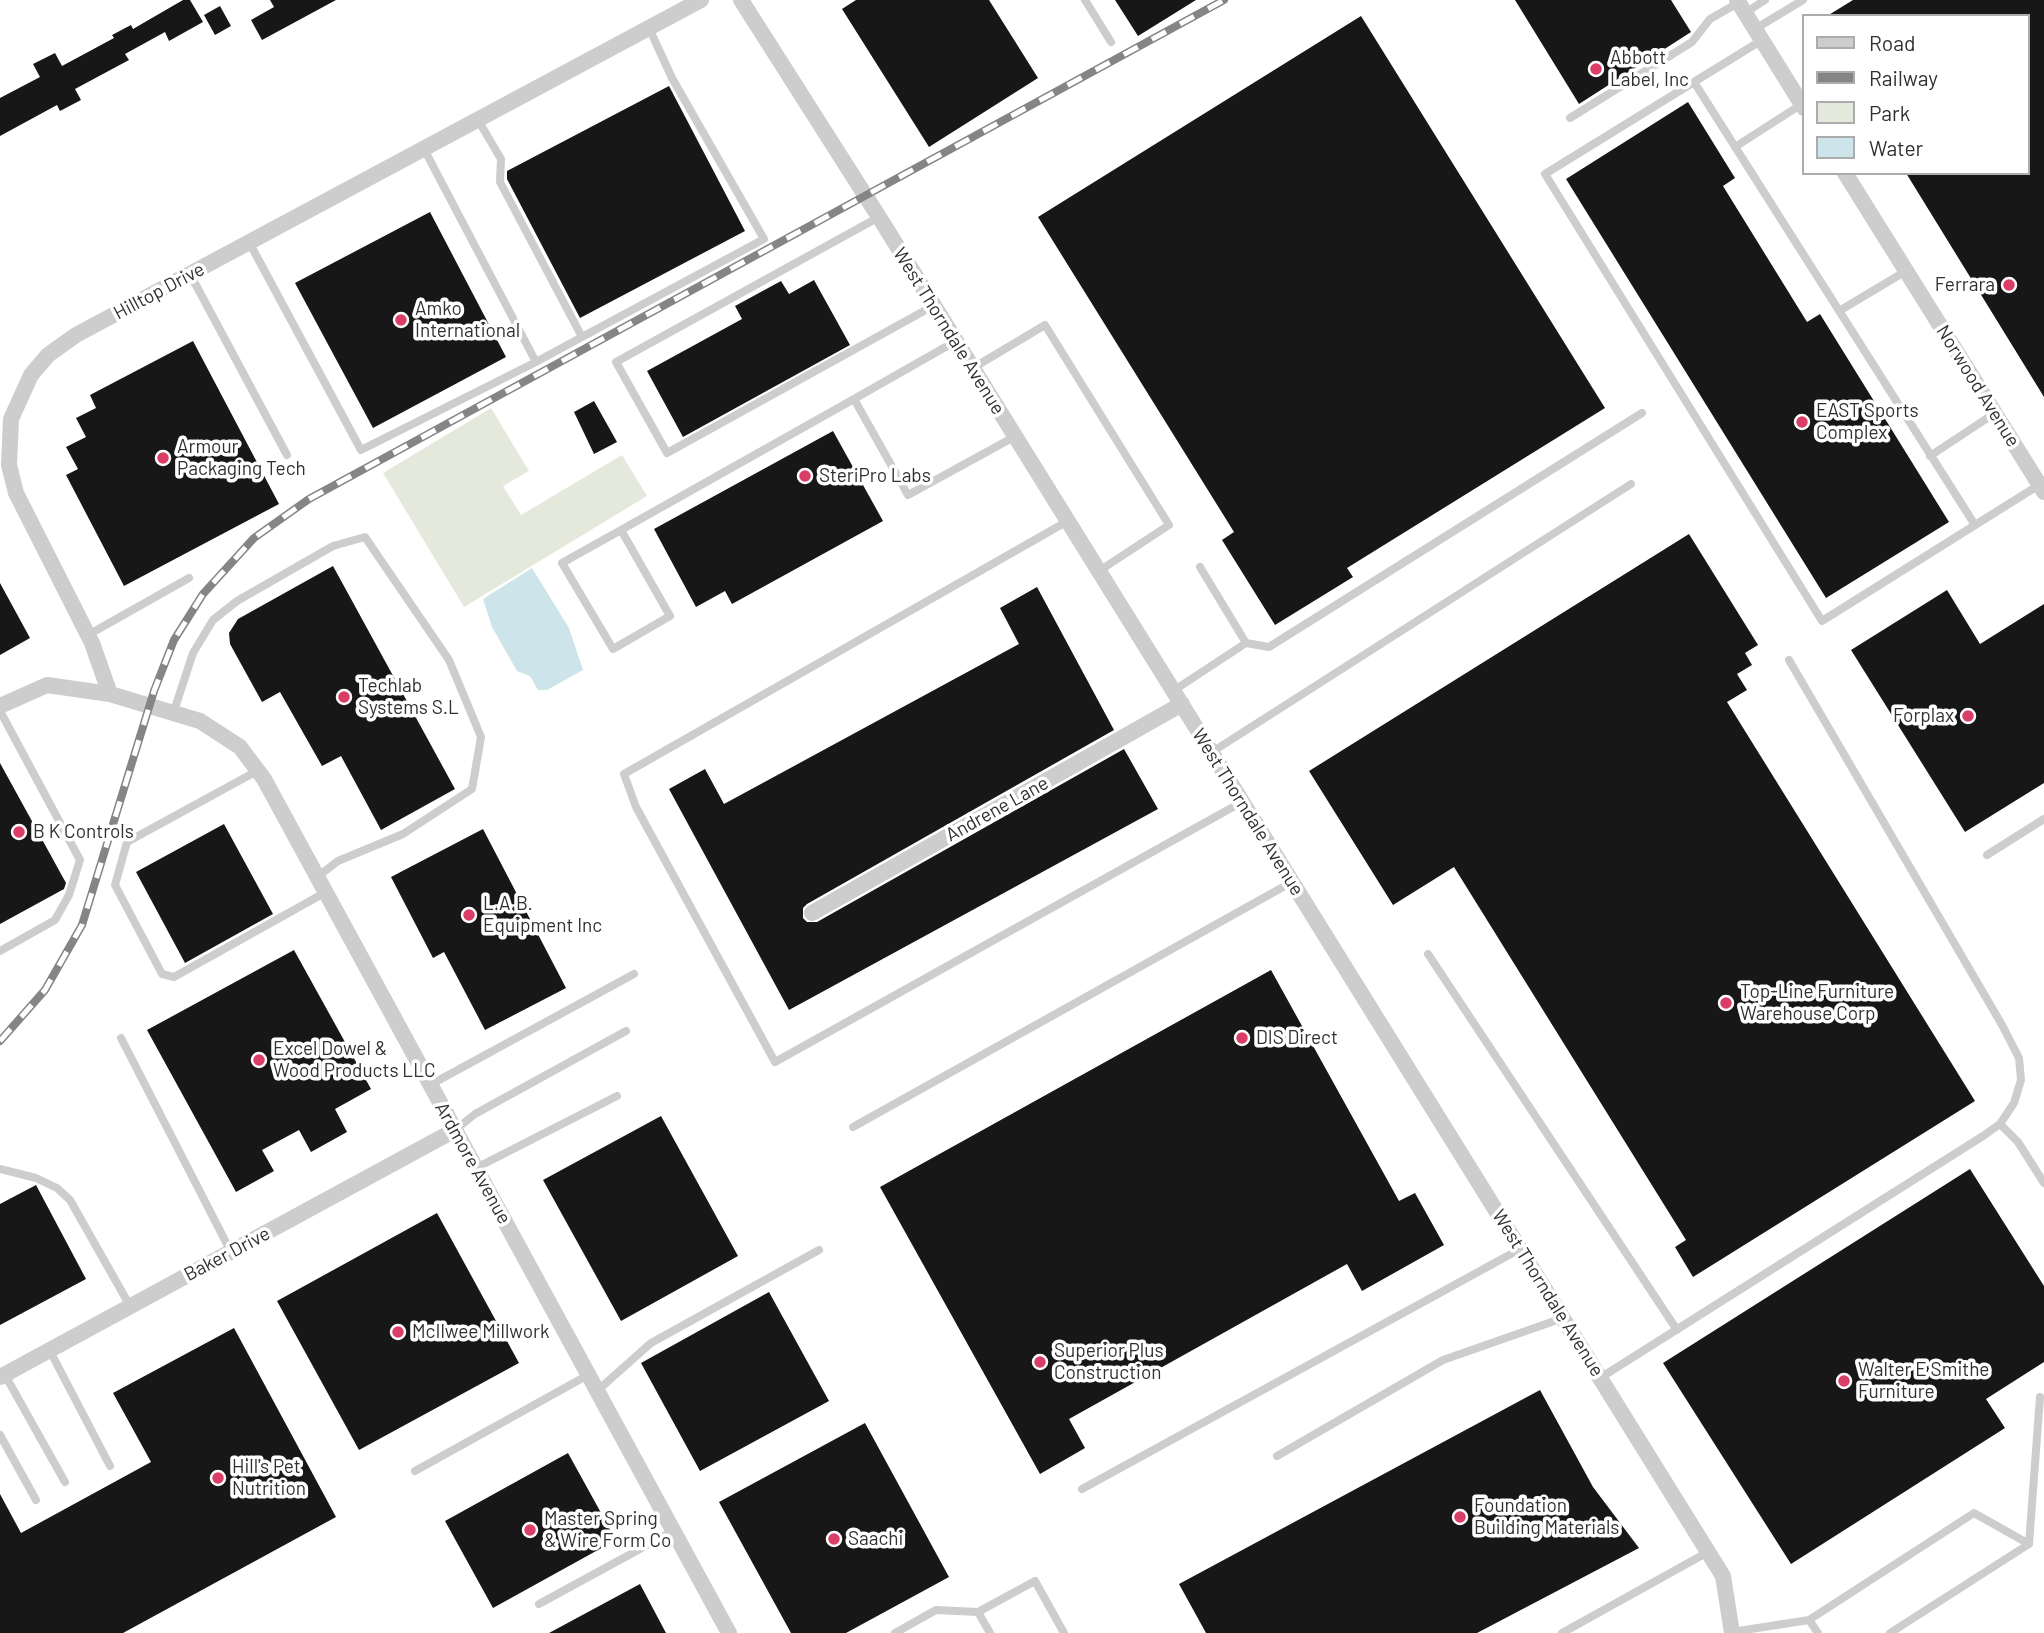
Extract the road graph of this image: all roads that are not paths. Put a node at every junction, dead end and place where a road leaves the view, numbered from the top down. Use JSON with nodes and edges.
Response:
{"nodes":[{"id":1,"x":701,"y":0,"type":"edge"},
{"id":2,"x":741,"y":0,"type":"edge"},
{"id":3,"x":1085,"y":0,"type":"edge"},
{"id":4,"x":1765,"y":0,"type":"edge"},
{"id":5,"x":1802,"y":0,"type":"edge"},
{"id":6,"x":1740,"y":5,"type":"edge"},
{"id":7,"x":649,"y":28,"type":"junction"},
{"id":8,"x":1758,"y":35,"type":"junction"},
{"id":9,"x":1111,"y":42,"type":"dead end"},
{"id":10,"x":1694,"y":82,"type":"junction"},
{"id":11,"x":1802,"y":104,"type":"edge"},
{"id":12,"x":1802,"y":107,"type":"edge"},
{"id":13,"x":1570,"y":118,"type":"dead end"},
{"id":14,"x":478,"y":120,"type":"junction"},
{"id":15,"x":1735,"y":147,"type":"junction"},
{"id":16,"x":424,"y":149,"type":"junction"},
{"id":17,"x":1846,"y":175,"type":"edge"},
{"id":18,"x":878,"y":217,"type":"junction"},
{"id":19,"x":249,"y":242,"type":"junction"},
{"id":20,"x":1906,"y":271,"type":"junction"},
{"id":21,"x":190,"y":274,"type":"junction"},
{"id":22,"x":933,"y":306,"type":"junction"},
{"id":23,"x":1839,"y":311,"type":"junction"},
{"id":24,"x":582,"y":337,"type":"junction"},
{"id":25,"x":956,"y":341,"type":"junction"},
{"id":26,"x":536,"y":362,"type":"junction"},
{"id":27,"x":972,"y":368,"type":"junction"},
{"id":28,"x":854,"y":399,"type":"junction"},
{"id":29,"x":1642,"y":413,"type":"dead end"},
{"id":30,"x":1995,"y":413,"type":"junction"},
{"id":31,"x":1014,"y":437,"type":"junction"},
{"id":32,"x":287,"y":455,"type":"dead end"},
{"id":33,"x":1930,"y":456,"type":"junction"},
{"id":34,"x":1632,"y":484,"type":"dead end"},
{"id":35,"x":2042,"y":489,"type":"edge"},
{"id":36,"x":1066,"y":522,"type":"junction"},
{"id":37,"x":1975,"y":526,"type":"junction"},
{"id":38,"x":621,"y":530,"type":"junction"},
{"id":39,"x":1200,"y":567,"type":"dead end"},
{"id":40,"x":1098,"y":572,"type":"junction"},
{"id":41,"x":189,"y":578,"type":"dead end"},
{"id":42,"x":88,"y":635,"type":"junction"},
{"id":43,"x":1246,"y":643,"type":"junction"},
{"id":44,"x":1789,"y":660,"type":"dead end"},
{"id":45,"x":110,"y":694,"type":"junction"},
{"id":46,"x":1177,"y":697,"type":"junction"},
{"id":47,"x":0,"y":708,"type":"edge"},
{"id":48,"x":174,"y":711,"type":"junction"},
{"id":49,"x":1212,"y":752,"type":"junction"},
{"id":50,"x":257,"y":771,"type":"junction"},
{"id":51,"x":1242,"y":802,"type":"junction"},
{"id":52,"x":2044,"y":819,"type":"edge"},
{"id":53,"x":1987,"y":855,"type":"dead end"},
{"id":54,"x":317,"y":877,"type":"junction"},
{"id":55,"x":1292,"y":881,"type":"junction"},
{"id":56,"x":326,"y":892,"type":"junction"},
{"id":57,"x":811,"y":913,"type":"dead end"},
{"id":58,"x":0,"y":950,"type":"edge"},
{"id":59,"x":1427,"y":954,"type":"dead end"},
{"id":60,"x":634,"y":974,"type":"dead end"},
{"id":61,"x":626,"y":1031,"type":"dead end"},
{"id":62,"x":121,"y":1038,"type":"dead end"},
{"id":63,"x":430,"y":1085,"type":"junction"},
{"id":64,"x":617,"y":1096,"type":"dead end"},
{"id":65,"x":2000,"y":1124,"type":"junction"},
{"id":66,"x":853,"y":1127,"type":"dead end"},
{"id":67,"x":455,"y":1130,"type":"junction"},
{"id":68,"x":475,"y":1168,"type":"junction"},
{"id":69,"x":0,"y":1169,"type":"edge"},
{"id":70,"x":2044,"y":1183,"type":"edge"},
{"id":71,"x":1520,"y":1249,"type":"junction"},
{"id":72,"x":819,"y":1250,"type":"dead end"},
{"id":73,"x":231,"y":1252,"type":"junction"},
{"id":74,"x":130,"y":1306,"type":"junction"},
{"id":75,"x":1563,"y":1318,"type":"junction"},
{"id":76,"x":1677,"y":1330,"type":"junction"},
{"id":77,"x":50,"y":1351,"type":"junction"},
{"id":78,"x":588,"y":1375,"type":"junction"},
{"id":79,"x":3,"y":1376,"type":"edge"},
{"id":80,"x":1600,"y":1378,"type":"junction"},
{"id":81,"x":597,"y":1391,"type":"junction"},
{"id":82,"x":2040,"y":1397,"type":"dead end"},
{"id":83,"x":0,"y":1435,"type":"edge"},
{"id":84,"x":1277,"y":1456,"type":"dead end"},
{"id":85,"x":110,"y":1466,"type":"dead end"},
{"id":86,"x":415,"y":1471,"type":"dead end"},
{"id":87,"x":65,"y":1482,"type":"dead end"},
{"id":88,"x":1082,"y":1489,"type":"dead end"},
{"id":89,"x":36,"y":1500,"type":"dead end"},
{"id":90,"x":673,"y":1531,"type":"junction"},
{"id":91,"x":2029,"y":1544,"type":"junction"},
{"id":92,"x":1708,"y":1552,"type":"junction"},
{"id":93,"x":539,"y":1604,"type":"dead end"},
{"id":94,"x":978,"y":1612,"type":"junction"},
{"id":95,"x":1809,"y":1620,"type":"junction"},
{"id":96,"x":729,"y":1633,"type":"edge"},
{"id":97,"x":895,"y":1633,"type":"edge"},
{"id":98,"x":990,"y":1633,"type":"edge"},
{"id":99,"x":1064,"y":1633,"type":"edge"},
{"id":100,"x":1562,"y":1633,"type":"edge"},
{"id":101,"x":1732,"y":1633,"type":"edge"},
{"id":102,"x":1818,"y":1633,"type":"edge"},
{"id":103,"x":1890,"y":1633,"type":"edge"}],
"edges":[{"from":1,"to":7,"type":"street","name":"Hilltop Drive"},
{"from":2,"to":18,"type":"street","name":"West Thorndale Avenue"},
{"from":3,"to":9,"type":"lane"},
{"from":4,"to":6,"type":"lane"},
{"from":5,"to":8,"type":"lane"},
{"from":6,"to":8,"type":"street"},
{"from":6,"to":13,"type":"lane"},
{"from":7,"to":14,"type":"street","name":"Hilltop Drive"},
{"from":7,"to":24,"type":"lane"},
{"from":8,"to":10,"type":"lane"},
{"from":8,"to":11,"type":"street"},
{"from":10,"to":15,"type":"lane"},
{"from":10,"to":37,"type":"lane"},
{"from":12,"to":15,"type":"lane"},
{"from":14,"to":16,"type":"street","name":"Hilltop Drive"},
{"from":14,"to":24,"type":"lane"},
{"from":15,"to":23,"type":"lane"},
{"from":16,"to":19,"type":"street","name":"Hilltop Drive"},
{"from":16,"to":26,"type":"lane"},
{"from":17,"to":20,"type":"street","name":"Norwood Avenue"},
{"from":18,"to":22,"type":"street","name":"West Thorndale Avenue"},
{"from":18,"to":22,"type":"lane"},
{"from":19,"to":21,"type":"street","name":"Hilltop Drive"},
{"from":19,"to":26,"type":"lane"},
{"from":20,"to":23,"type":"lane"},
{"from":20,"to":30,"type":"street","name":"Norwood Avenue"},
{"from":21,"to":32,"type":"lane"},
{"from":21,"to":42,"type":"street","name":"Hilltop Drive"},
{"from":22,"to":25,"type":"street","name":"West Thorndale Avenue"},
{"from":23,"to":33,"type":"lane"},
{"from":24,"to":26,"type":"lane"},
{"from":25,"to":27,"type":"street","name":"West Thorndale Avenue"},
{"from":25,"to":28,"type":"lane"},
{"from":27,"to":31,"type":"street","name":"West Thorndale Avenue"},
{"from":27,"to":40,"type":"lane"},
{"from":28,"to":31,"type":"lane"},
{"from":28,"to":38,"type":"lane"},
{"from":29,"to":43,"type":"lane"},
{"from":30,"to":33,"type":"lane"},
{"from":30,"to":35,"type":"street","name":"Norwood Avenue"},
{"from":31,"to":36,"type":"street","name":"West Thorndale Avenue"},
{"from":33,"to":37,"type":"lane"},
{"from":34,"to":49,"type":"lane"},
{"from":35,"to":37,"type":"lane"},
{"from":36,"to":40,"type":"street","name":"West Thorndale Avenue"},
{"from":36,"to":51,"type":"lane"},
{"from":38,"to":38,"type":"lane"},
{"from":39,"to":43,"type":"lane"},
{"from":40,"to":46,"type":"street","name":"West Thorndale Avenue"},
{"from":41,"to":42,"type":"lane"},
{"from":42,"to":45,"type":"street","name":"Hilltop Drive"},
{"from":43,"to":46,"type":"lane"},
{"from":44,"to":65,"type":"lane"},
{"from":45,"to":47,"type":"street"},
{"from":45,"to":48,"type":"street","name":"Ardmore Avenue"},
{"from":46,"to":49,"type":"street","name":"West Thorndale Avenue"},
{"from":46,"to":57,"type":"street","name":"Andrene Lane"},
{"from":47,"to":58,"type":"lane"},
{"from":48,"to":50,"type":"street","name":"Ardmore Avenue"},
{"from":48,"to":54,"type":"lane"},
{"from":49,"to":51,"type":"street","name":"West Thorndale Avenue"},
{"from":50,"to":54,"type":"street","name":"Ardmore Avenue"},
{"from":50,"to":56,"type":"lane"},
{"from":51,"to":55,"type":"street","name":"West Thorndale Avenue"},
{"from":52,"to":53,"type":"lane"},
{"from":54,"to":56,"type":"street","name":"Ardmore Avenue"},
{"from":55,"to":66,"type":"lane"},
{"from":55,"to":71,"type":"street","name":"West Thorndale Avenue"},
{"from":56,"to":63,"type":"street","name":"Ardmore Avenue"},
{"from":59,"to":76,"type":"lane"},
{"from":60,"to":63,"type":"lane"},
{"from":61,"to":67,"type":"lane"},
{"from":62,"to":73,"type":"lane"},
{"from":63,"to":67,"type":"street","name":"Ardmore Avenue"},
{"from":64,"to":68,"type":"lane"},
{"from":65,"to":70,"type":"lane"},
{"from":65,"to":76,"type":"lane"},
{"from":67,"to":68,"type":"street","name":"Ardmore Avenue"},
{"from":67,"to":73,"type":"street","name":"Baker Drive"},
{"from":68,"to":78,"type":"street","name":"Ardmore Avenue"},
{"from":69,"to":74,"type":"lane"},
{"from":71,"to":75,"type":"street","name":"West Thorndale Avenue"},
{"from":71,"to":88,"type":"lane"},
{"from":72,"to":81,"type":"lane"},
{"from":73,"to":74,"type":"street","name":"Baker Drive"},
{"from":74,"to":77,"type":"street","name":"Baker Drive"},
{"from":75,"to":80,"type":"street","name":"West Thorndale Avenue"},
{"from":75,"to":84,"type":"lane"},
{"from":76,"to":80,"type":"lane"},
{"from":77,"to":79,"type":"street","name":"Baker Drive"},
{"from":77,"to":85,"type":"lane"},
{"from":78,"to":81,"type":"street","name":"Ardmore Avenue"},
{"from":78,"to":86,"type":"lane"},
{"from":79,"to":87,"type":"lane"},
{"from":80,"to":92,"type":"street","name":"West Thorndale Avenue"},
{"from":81,"to":90,"type":"street","name":"Ardmore Avenue"},
{"from":82,"to":91,"type":"lane"},
{"from":83,"to":89,"type":"lane"},
{"from":90,"to":93,"type":"lane"},
{"from":90,"to":96,"type":"street","name":"Ardmore Avenue"},
{"from":91,"to":95,"type":"lane"},
{"from":91,"to":103,"type":"lane"},
{"from":92,"to":100,"type":"lane"},
{"from":92,"to":101,"type":"street","name":"West Thorndale Avenue"},
{"from":94,"to":97,"type":"lane"},
{"from":94,"to":98,"type":"lane"},
{"from":94,"to":99,"type":"lane"},
{"from":95,"to":101,"type":"lane"},
{"from":95,"to":102,"type":"lane"}]}
